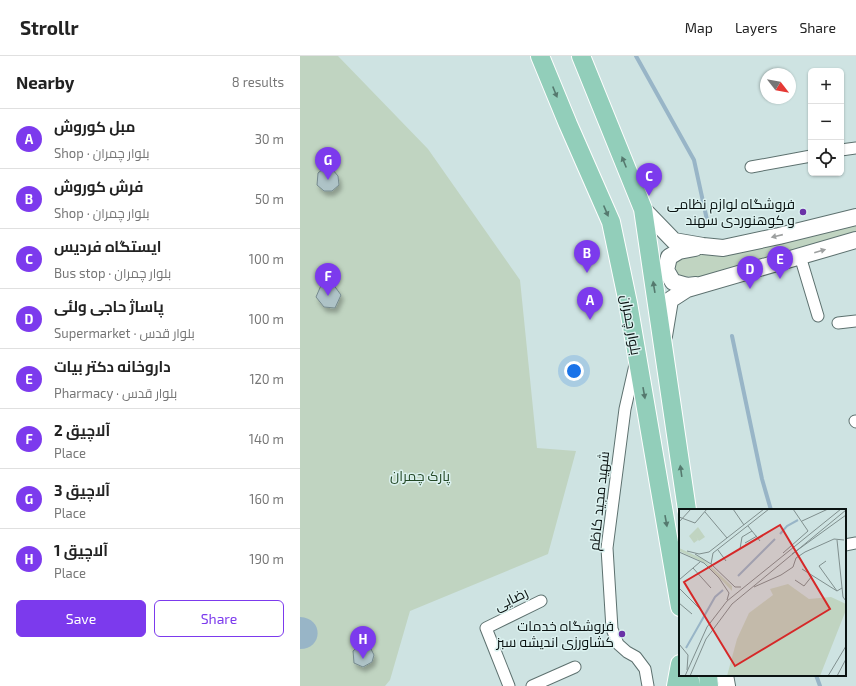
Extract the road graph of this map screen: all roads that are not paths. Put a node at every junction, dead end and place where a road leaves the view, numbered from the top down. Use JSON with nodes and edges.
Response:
{"nodes":[{"id":1,"x":540,"y":56,"type":"edge"},
{"id":2,"x":581,"y":56,"type":"edge"},
{"id":3,"x":856,"y":148,"type":"edge"},
{"id":4,"x":844,"y":150,"type":"edge"},
{"id":5,"x":808,"y":157,"type":"edge"},
{"id":6,"x":751,"y":167,"type":"dead end"},
{"id":7,"x":642,"y":209,"type":"junction"},
{"id":8,"x":856,"y":217,"type":"edge"},
{"id":9,"x":856,"y":240,"type":"edge"},
{"id":10,"x":703,"y":246,"type":"junction"},
{"id":11,"x":800,"y":256,"type":"junction"},
{"id":12,"x":702,"y":285,"type":"junction"},
{"id":13,"x":818,"y":316,"type":"dead end"},
{"id":14,"x":856,"y":321,"type":"edge"},
{"id":15,"x":838,"y":323,"type":"dead end"},
{"id":16,"x":663,"y":345,"type":"junction"},
{"id":17,"x":637,"y":355,"type":"junction"},
{"id":18,"x":687,"y":509,"type":"edge"},
{"id":19,"x":856,"y":543,"type":"edge"},
{"id":20,"x":846,"y":545,"type":"edge"},
{"id":21,"x":541,"y":601,"type":"dead end"},
{"id":22,"x":679,"y":601,"type":"edge"},
{"id":23,"x":575,"y":667,"type":"dead end"},
{"id":24,"x":679,"y":670,"type":"edge"},
{"id":25,"x":689,"y":676,"type":"edge"},
{"id":26,"x":708,"y":676,"type":"edge"},
{"id":27,"x":725,"y":676,"type":"edge"},
{"id":28,"x":509,"y":686,"type":"edge"},
{"id":29,"x":532,"y":686,"type":"edge"},
{"id":30,"x":648,"y":686,"type":"edge"},
{"id":31,"x":676,"y":686,"type":"edge"},
{"id":32,"x":691,"y":686,"type":"edge"},
{"id":33,"x":709,"y":686,"type":"edge"},
{"id":34,"x":727,"y":686,"type":"edge"}],
"edges":[{"from":1,"to":17,"type":"main road","name":"بلوار چمران","one_way":true},
{"from":7,"to":2,"type":"main road","name":"بلوار چمران","one_way":true},
{"from":3,"to":4,"type":"street"},
{"from":5,"to":6,"type":"street"},
{"from":7,"to":10,"type":"main road"},
{"from":16,"to":7,"type":"main road","name":"بلوار چمران","one_way":true},
{"from":8,"to":10,"type":"main road","one_way":true},
{"from":11,"to":9,"type":"main road","one_way":true},
{"from":10,"to":12,"type":"main road"},
{"from":11,"to":12,"type":"main road"},
{"from":11,"to":13,"type":"street"},
{"from":12,"to":16,"type":"main road"},
{"from":14,"to":15,"type":"street"},
{"from":18,"to":16,"type":"main road","name":"بلوار چمران","one_way":true},
{"from":17,"to":22,"type":"main road","name":"بلوار چمران","one_way":true},
{"from":17,"to":30,"type":"street","name":"شهید مجید کاظم"},
{"from":19,"to":20,"type":"street"},
{"from":21,"to":28,"type":"street","name":"رضایی"},
{"from":23,"to":29,"type":"street"},
{"from":24,"to":31,"type":"main road"},
{"from":25,"to":32,"type":"main road"},
{"from":26,"to":33,"type":"main road"},
{"from":27,"to":34,"type":"main road"}]}
